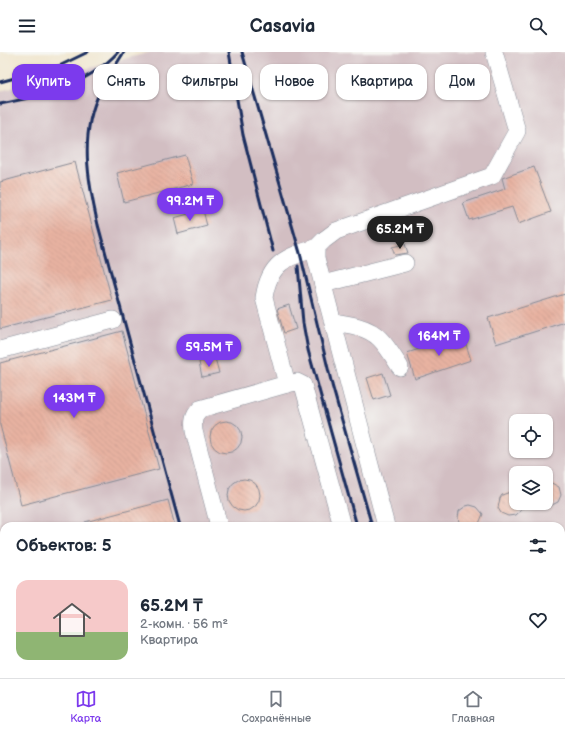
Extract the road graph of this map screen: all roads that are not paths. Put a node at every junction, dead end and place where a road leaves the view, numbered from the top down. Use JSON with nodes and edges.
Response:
{"nodes":[{"id":1,"x":494,"y":52,"type":"edge"},
{"id":2,"x":316,"y":248,"type":"junction"},
{"id":3,"x":405,"y":263,"type":"dead end"},
{"id":4,"x":323,"y":284,"type":"junction"},
{"id":5,"x":113,"y":320,"type":"dead end"},
{"id":6,"x":333,"y":322,"type":"junction"},
{"id":7,"x":0,"y":350,"type":"edge"},
{"id":8,"x":400,"y":367,"type":"dead end"},
{"id":9,"x":287,"y":384,"type":"junction"},
{"id":10,"x":218,"y":522,"type":"edge"},
{"id":11,"x":341,"y":522,"type":"edge"},
{"id":12,"x":385,"y":522,"type":"edge"}],
"edges":[{"from":1,"to":2,"type":"street"},
{"from":2,"to":4,"type":"street"},
{"from":2,"to":9,"type":"street"},
{"from":3,"to":4,"type":"street"},
{"from":4,"to":6,"type":"street"},
{"from":5,"to":7,"type":"street"},
{"from":6,"to":8,"type":"street"},
{"from":6,"to":12,"type":"street"},
{"from":9,"to":10,"type":"street"},
{"from":9,"to":11,"type":"street"}]}
